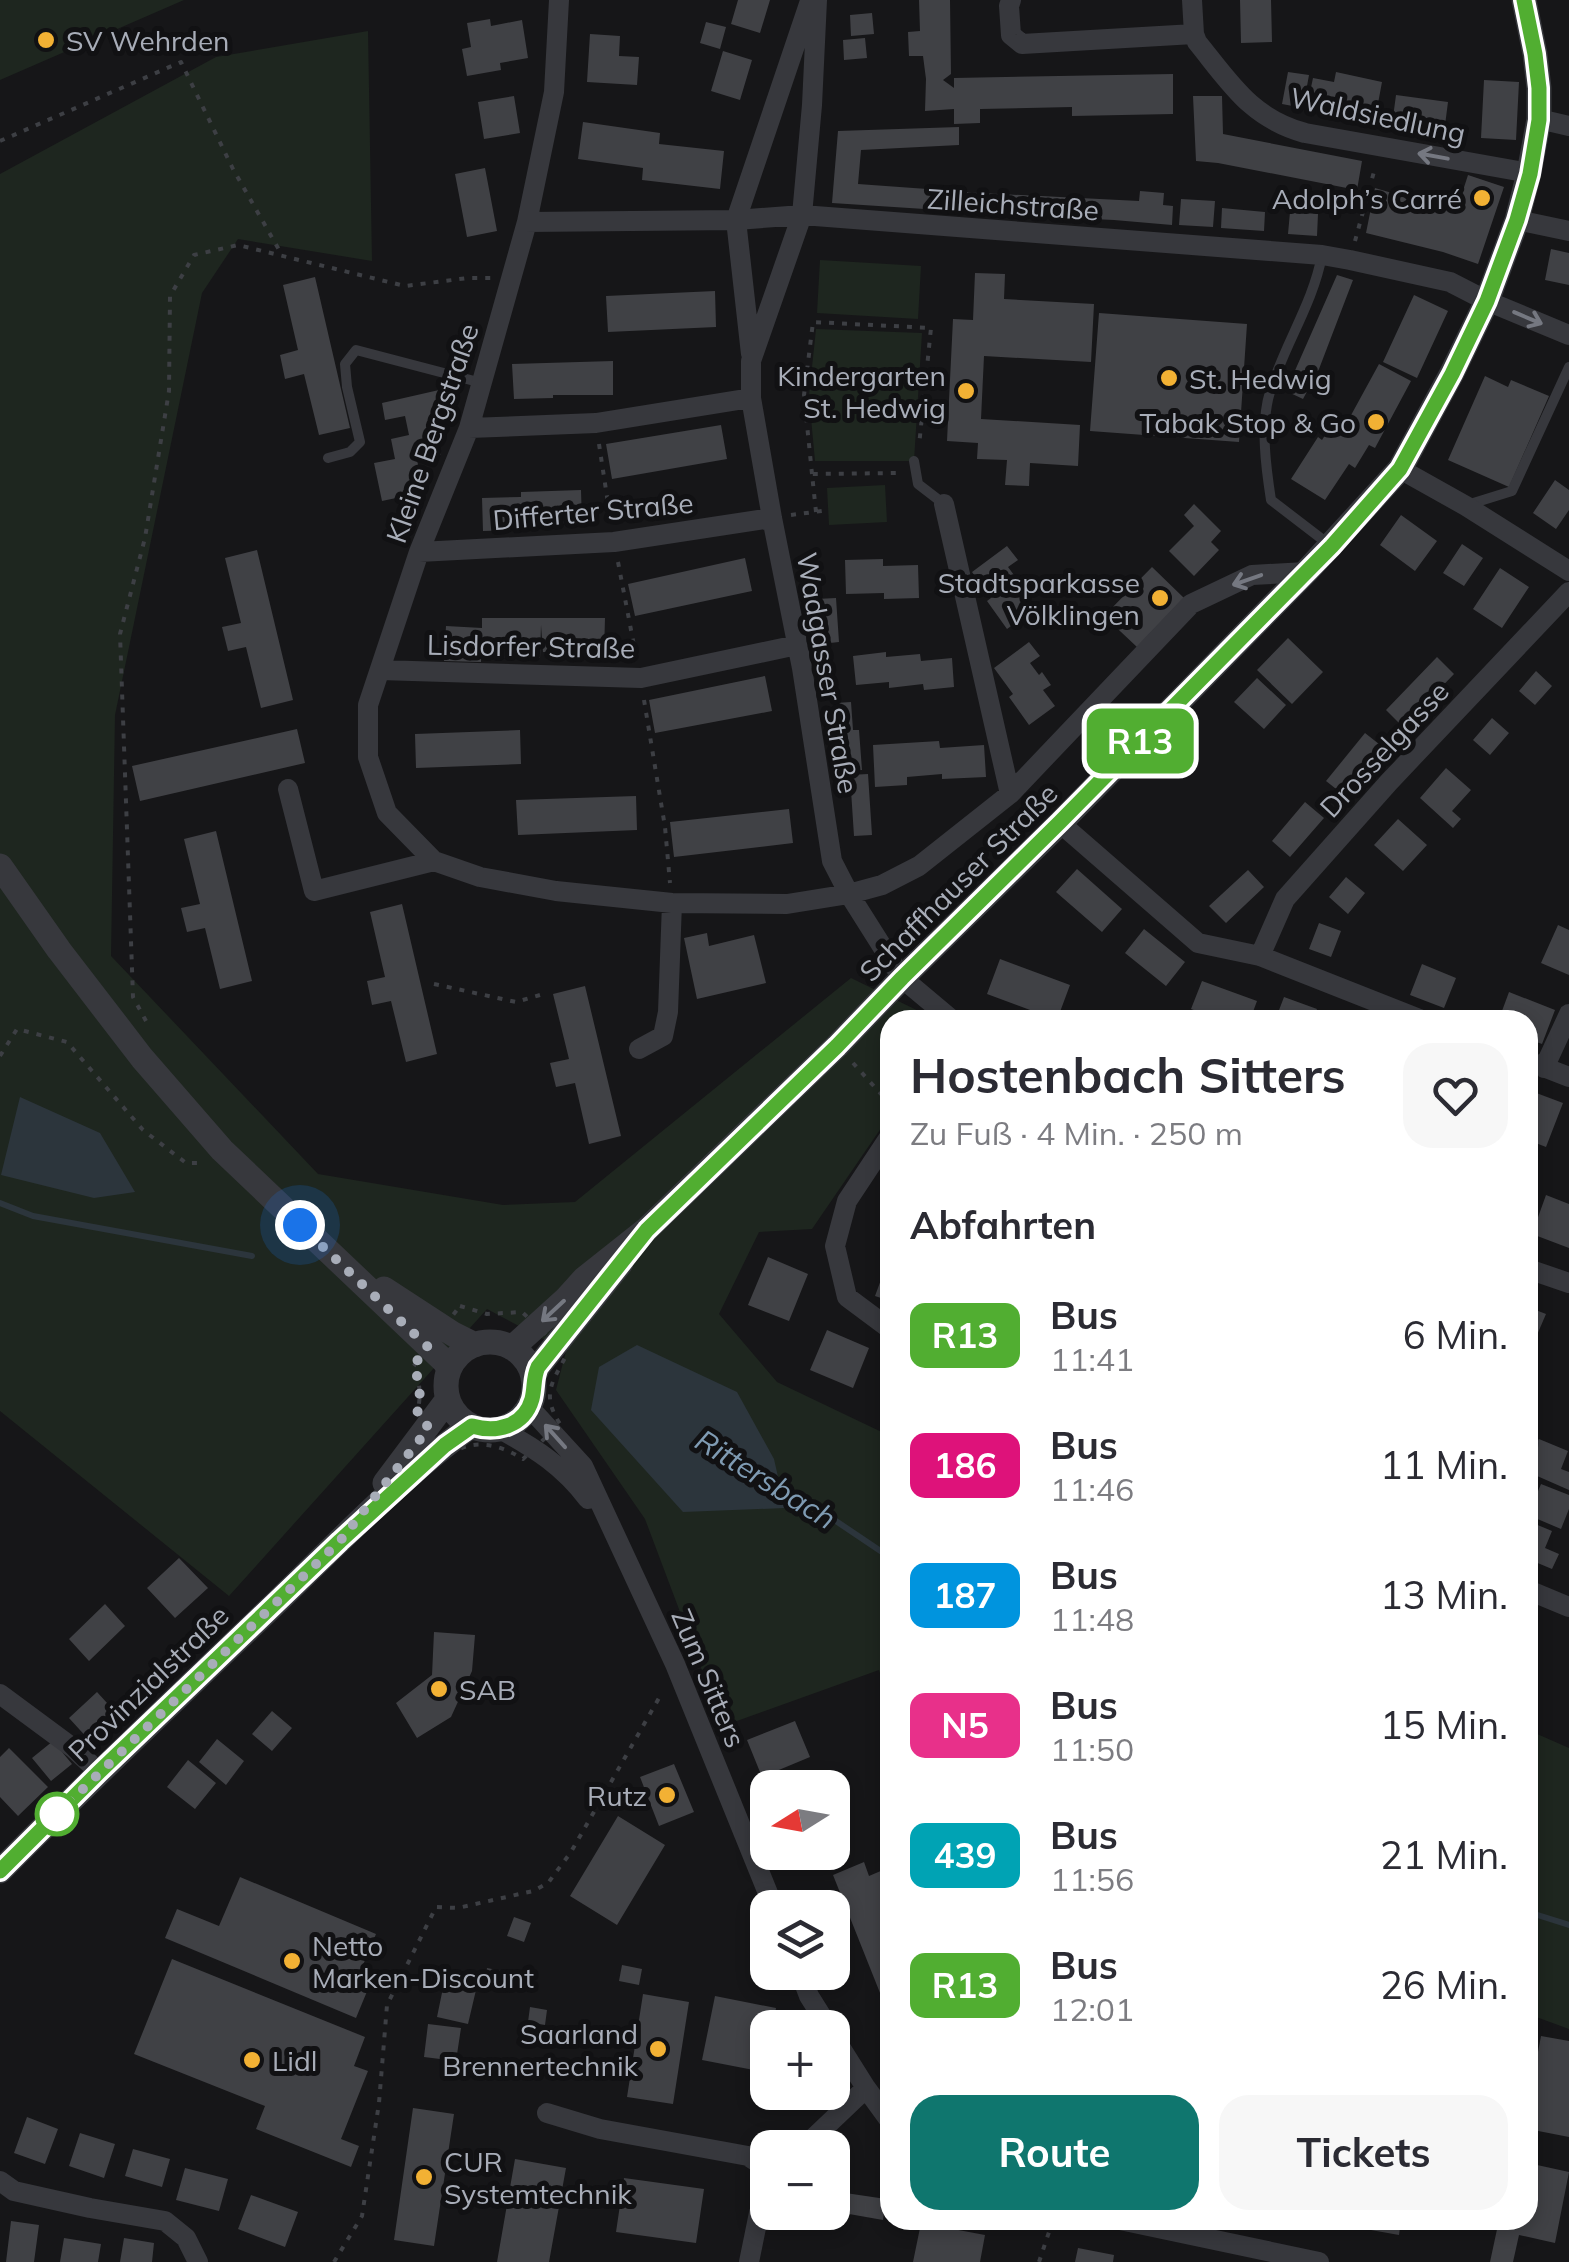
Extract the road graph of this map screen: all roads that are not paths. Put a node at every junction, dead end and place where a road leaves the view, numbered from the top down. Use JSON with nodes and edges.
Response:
{"nodes":[{"id":1,"x":559,"y":0,"type":"edge"},
{"id":2,"x":814,"y":0,"type":"edge"},
{"id":3,"x":1011,"y":0,"type":"edge"},
{"id":4,"x":1192,"y":0,"type":"edge"},
{"id":5,"x":1524,"y":0,"type":"edge"},
{"id":6,"x":1194,"y":34,"type":"junction"},
{"id":7,"x":1539,"y":120,"type":"junction"},
{"id":8,"x":1569,"y":126,"type":"edge"},
{"id":9,"x":1530,"y":174,"type":"junction"},
{"id":10,"x":802,"y":215,"type":"junction"},
{"id":11,"x":736,"y":220,"type":"junction"},
{"id":12,"x":1517,"y":220,"type":"junction"},
{"id":13,"x":528,"y":222,"type":"junction"},
{"id":14,"x":1569,"y":231,"type":"edge"},
{"id":15,"x":1322,"y":256,"type":"junction"},
{"id":16,"x":1487,"y":301,"type":"junction"},
{"id":17,"x":1569,"y":335,"type":"edge"},
{"id":18,"x":751,"y":361,"type":"junction"},
{"id":19,"x":1569,"y":366,"type":"edge"},
{"id":20,"x":483,"y":383,"type":"junction"},
{"id":21,"x":751,"y":398,"type":"junction"},
{"id":22,"x":469,"y":428,"type":"junction"},
{"id":23,"x":328,"y":458,"type":"dead end"},
{"id":24,"x":915,"y":467,"type":"road end"},
{"id":25,"x":1400,"y":469,"type":"junction"},
{"id":26,"x":944,"y":504,"type":"joint"},
{"id":27,"x":1466,"y":506,"type":"junction"},
{"id":28,"x":772,"y":518,"type":"junction"},
{"id":29,"x":1332,"y":546,"type":"junction"},
{"id":30,"x":419,"y":552,"type":"junction"},
{"id":31,"x":1569,"y":571,"type":"edge"},
{"id":32,"x":1306,"y":572,"type":"junction"},
{"id":33,"x":1569,"y":592,"type":"edge"},
{"id":34,"x":798,"y":645,"type":"junction"},
{"id":35,"x":380,"y":670,"type":"junction"},
{"id":36,"x":288,"y":789,"type":"dead end"},
{"id":37,"x":1010,"y":794,"type":"junction"},
{"id":38,"x":1060,"y":822,"type":"junction"},
{"id":39,"x":434,"y":861,"type":"junction"},
{"id":40,"x":0,"y":866,"type":"edge"},
{"id":41,"x":849,"y":894,"type":"junction"},
{"id":42,"x":672,"y":903,"type":"junction"},
{"id":43,"x":1260,"y":956,"type":"junction"},
{"id":44,"x":902,"y":978,"type":"junction"},
{"id":45,"x":940,"y":1010,"type":"edge"},
{"id":46,"x":1397,"y":1010,"type":"edge"},
{"id":47,"x":1569,"y":1014,"type":"edge"},
{"id":48,"x":639,"y":1048,"type":"dead end"},
{"id":49,"x":1538,"y":1061,"type":"edge"},
{"id":50,"x":1538,"y":1065,"type":"edge"},
{"id":51,"x":1569,"y":1077,"type":"edge"},
{"id":52,"x":880,"y":1151,"type":"edge"},
{"id":53,"x":647,"y":1230,"type":"junction"},
{"id":54,"x":1538,"y":1273,"type":"edge"},
{"id":55,"x":1569,"y":1284,"type":"edge"},
{"id":56,"x":880,"y":1321,"type":"edge"},
{"id":57,"x":436,"y":1337,"type":"junction"},
{"id":58,"x":475,"y":1345,"type":"junction"},
{"id":59,"x":512,"y":1348,"type":"junction"},
{"id":60,"x":449,"y":1370,"type":"junction"},
{"id":61,"x":533,"y":1378,"type":"junction"},
{"id":62,"x":448,"y":1400,"type":"junction"},
{"id":63,"x":529,"y":1407,"type":"junction"},
{"id":64,"x":472,"y":1426,"type":"junction"},
{"id":65,"x":500,"y":1429,"type":"junction"},
{"id":66,"x":437,"y":1436,"type":"junction"},
{"id":67,"x":611,"y":1528,"type":"junction"},
{"id":68,"x":1538,"y":1594,"type":"edge"},
{"id":69,"x":1568,"y":1605,"type":"edge"},
{"id":70,"x":0,"y":1694,"type":"edge"},
{"id":71,"x":99,"y":1772,"type":"junction"},
{"id":72,"x":0,"y":1871,"type":"edge"},
{"id":73,"x":767,"y":1890,"type":"edge"},
{"id":74,"x":850,"y":2062,"type":"edge"},
{"id":75,"x":866,"y":2088,"type":"junction"},
{"id":76,"x":880,"y":2107,"type":"edge"},
{"id":77,"x":547,"y":2113,"type":"dead end"},
{"id":78,"x":822,"y":2130,"type":"edge"},
{"id":79,"x":750,"y":2157,"type":"edge"},
{"id":80,"x":0,"y":2181,"type":"edge"},
{"id":81,"x":756,"y":2230,"type":"edge"},
{"id":82,"x":1167,"y":2230,"type":"edge"},
{"id":83,"x":198,"y":2262,"type":"edge"},
{"id":84,"x":749,"y":2262,"type":"edge"},
{"id":85,"x":1319,"y":2262,"type":"edge"}],
"edges":[{"from":1,"to":13,"type":"street","name":"Kleine Bergstraße"},
{"from":2,"to":10,"type":"street","name":"Wadgasser Straße"},
{"from":2,"to":11,"type":"street","name":"Wadgasser Straße"},
{"from":3,"to":6,"type":"street"},
{"from":4,"to":6,"type":"street"},
{"from":5,"to":7,"type":"street","name":"Schaffhauser Straße"},
{"from":9,"to":6,"type":"street","name":"Waldsiedlung","one_way":true},
{"from":7,"to":8,"type":"street"},
{"from":7,"to":9,"type":"street","name":"Schaffhauser Straße"},
{"from":9,"to":12,"type":"street","name":"Schaffhauser Straße"},
{"from":10,"to":11,"type":"street","name":"Zilleichstraße"},
{"from":10,"to":15,"type":"street","name":"Zilleichstraße"},
{"from":10,"to":18,"type":"street","name":"Wadgasser Straße"},
{"from":11,"to":13,"type":"street","name":"Zilleichstraße"},
{"from":11,"to":18,"type":"street","name":"Wadgasser Straße"},
{"from":12,"to":14,"type":"street"},
{"from":12,"to":16,"type":"street","name":"Schaffhauser Straße"},
{"from":13,"to":20,"type":"street","name":"Kleine Bergstraße"},
{"from":15,"to":16,"type":"street","name":"Zilleichstraße"},
{"from":15,"to":29,"type":"lane"},
{"from":16,"to":17,"type":"street","name":"Zilleichstraße","one_way":true},
{"from":16,"to":25,"type":"street","name":"Schaffhauser Straße"},
{"from":18,"to":21,"type":"street","name":"Wadgasser Straße"},
{"from":19,"to":27,"type":"lane"},
{"from":20,"to":22,"type":"street","name":"Kleine Bergstraße"},
{"from":20,"to":23,"type":"lane"},
{"from":21,"to":22,"type":"street"},
{"from":21,"to":28,"type":"street","name":"Wadgasser Straße"},
{"from":22,"to":30,"type":"street","name":"Kleine Bergstraße"},
{"from":24,"to":26,"type":"lane"},
{"from":25,"to":27,"type":"street"},
{"from":25,"to":29,"type":"street","name":"Schaffhauser Straße"},
{"from":26,"to":37,"type":"street"},
{"from":27,"to":31,"type":"street"},
{"from":28,"to":30,"type":"street","name":"Differter Straße"},
{"from":28,"to":34,"type":"street","name":"Wadgasser Straße"},
{"from":29,"to":32,"type":"street","name":"Schaffhauser Straße"},
{"from":30,"to":35,"type":"street","name":"Kleine Bergstraße"},
{"from":32,"to":37,"type":"street","name":"Schaffhauser Straße","one_way":true},
{"from":32,"to":38,"type":"street","name":"Schaffhauser Straße"},
{"from":33,"to":43,"type":"street","name":"Drosselgasse"},
{"from":34,"to":35,"type":"street","name":"Lisdorfer Straße"},
{"from":34,"to":41,"type":"street","name":"Wadgasser Straße"},
{"from":35,"to":39,"type":"street","name":"Kleine Bergstraße"},
{"from":36,"to":39,"type":"street"},
{"from":37,"to":41,"type":"street","name":"Kleine Bergstraße"},
{"from":38,"to":43,"type":"street"},
{"from":38,"to":44,"type":"street","name":"Schaffhauser Straße"},
{"from":39,"to":42,"type":"street","name":"Kleine Bergstraße"},
{"from":40,"to":57,"type":"street"},
{"from":41,"to":42,"type":"street","name":"Kleine Bergstraße"},
{"from":41,"to":44,"type":"street","name":"Wadgasser Straße"},
{"from":42,"to":48,"type":"street"},
{"from":43,"to":46,"type":"street"},
{"from":44,"to":45,"type":"street","name":"Wadgasser Straße"},
{"from":44,"to":53,"type":"street","name":"Schaffhauser Straße"},
{"from":47,"to":49,"type":"street"},
{"from":50,"to":51,"type":"street"},
{"from":52,"to":56,"type":"street"},
{"from":53,"to":59,"type":"street","name":"Schaffhauser Straße","one_way":true},
{"from":53,"to":61,"type":"street","name":"Schaffhauser Straße"},
{"from":54,"to":55,"type":"street"},
{"from":57,"to":58,"type":"street"},
{"from":57,"to":60,"type":"street"},
{"from":58,"to":59,"type":"street"},
{"from":58,"to":60,"type":"street"},
{"from":59,"to":61,"type":"street"},
{"from":60,"to":62,"type":"street"},
{"from":61,"to":63,"type":"street"},
{"from":62,"to":64,"type":"street"},
{"from":62,"to":66,"type":"street","name":"Provinzialstraße"},
{"from":63,"to":65,"type":"street"},
{"from":67,"to":63,"type":"street","name":"Zum Sitters","one_way":true},
{"from":64,"to":65,"type":"street"},
{"from":64,"to":66,"type":"street","name":"Provinzialstraße"},
{"from":65,"to":67,"type":"street","name":"Zum Sitters"},
{"from":66,"to":71,"type":"street","name":"Provinzialstraße"},
{"from":67,"to":73,"type":"street","name":"Zum Sitters"},
{"from":68,"to":69,"type":"street"},
{"from":70,"to":71,"type":"street"},
{"from":71,"to":72,"type":"street","name":"Provinzialstraße"},
{"from":74,"to":75,"type":"street"},
{"from":75,"to":76,"type":"street"},
{"from":75,"to":78,"type":"street"},
{"from":77,"to":79,"type":"street"},
{"from":80,"to":83,"type":"street"},
{"from":81,"to":84,"type":"street"},
{"from":82,"to":85,"type":"street"}]}
